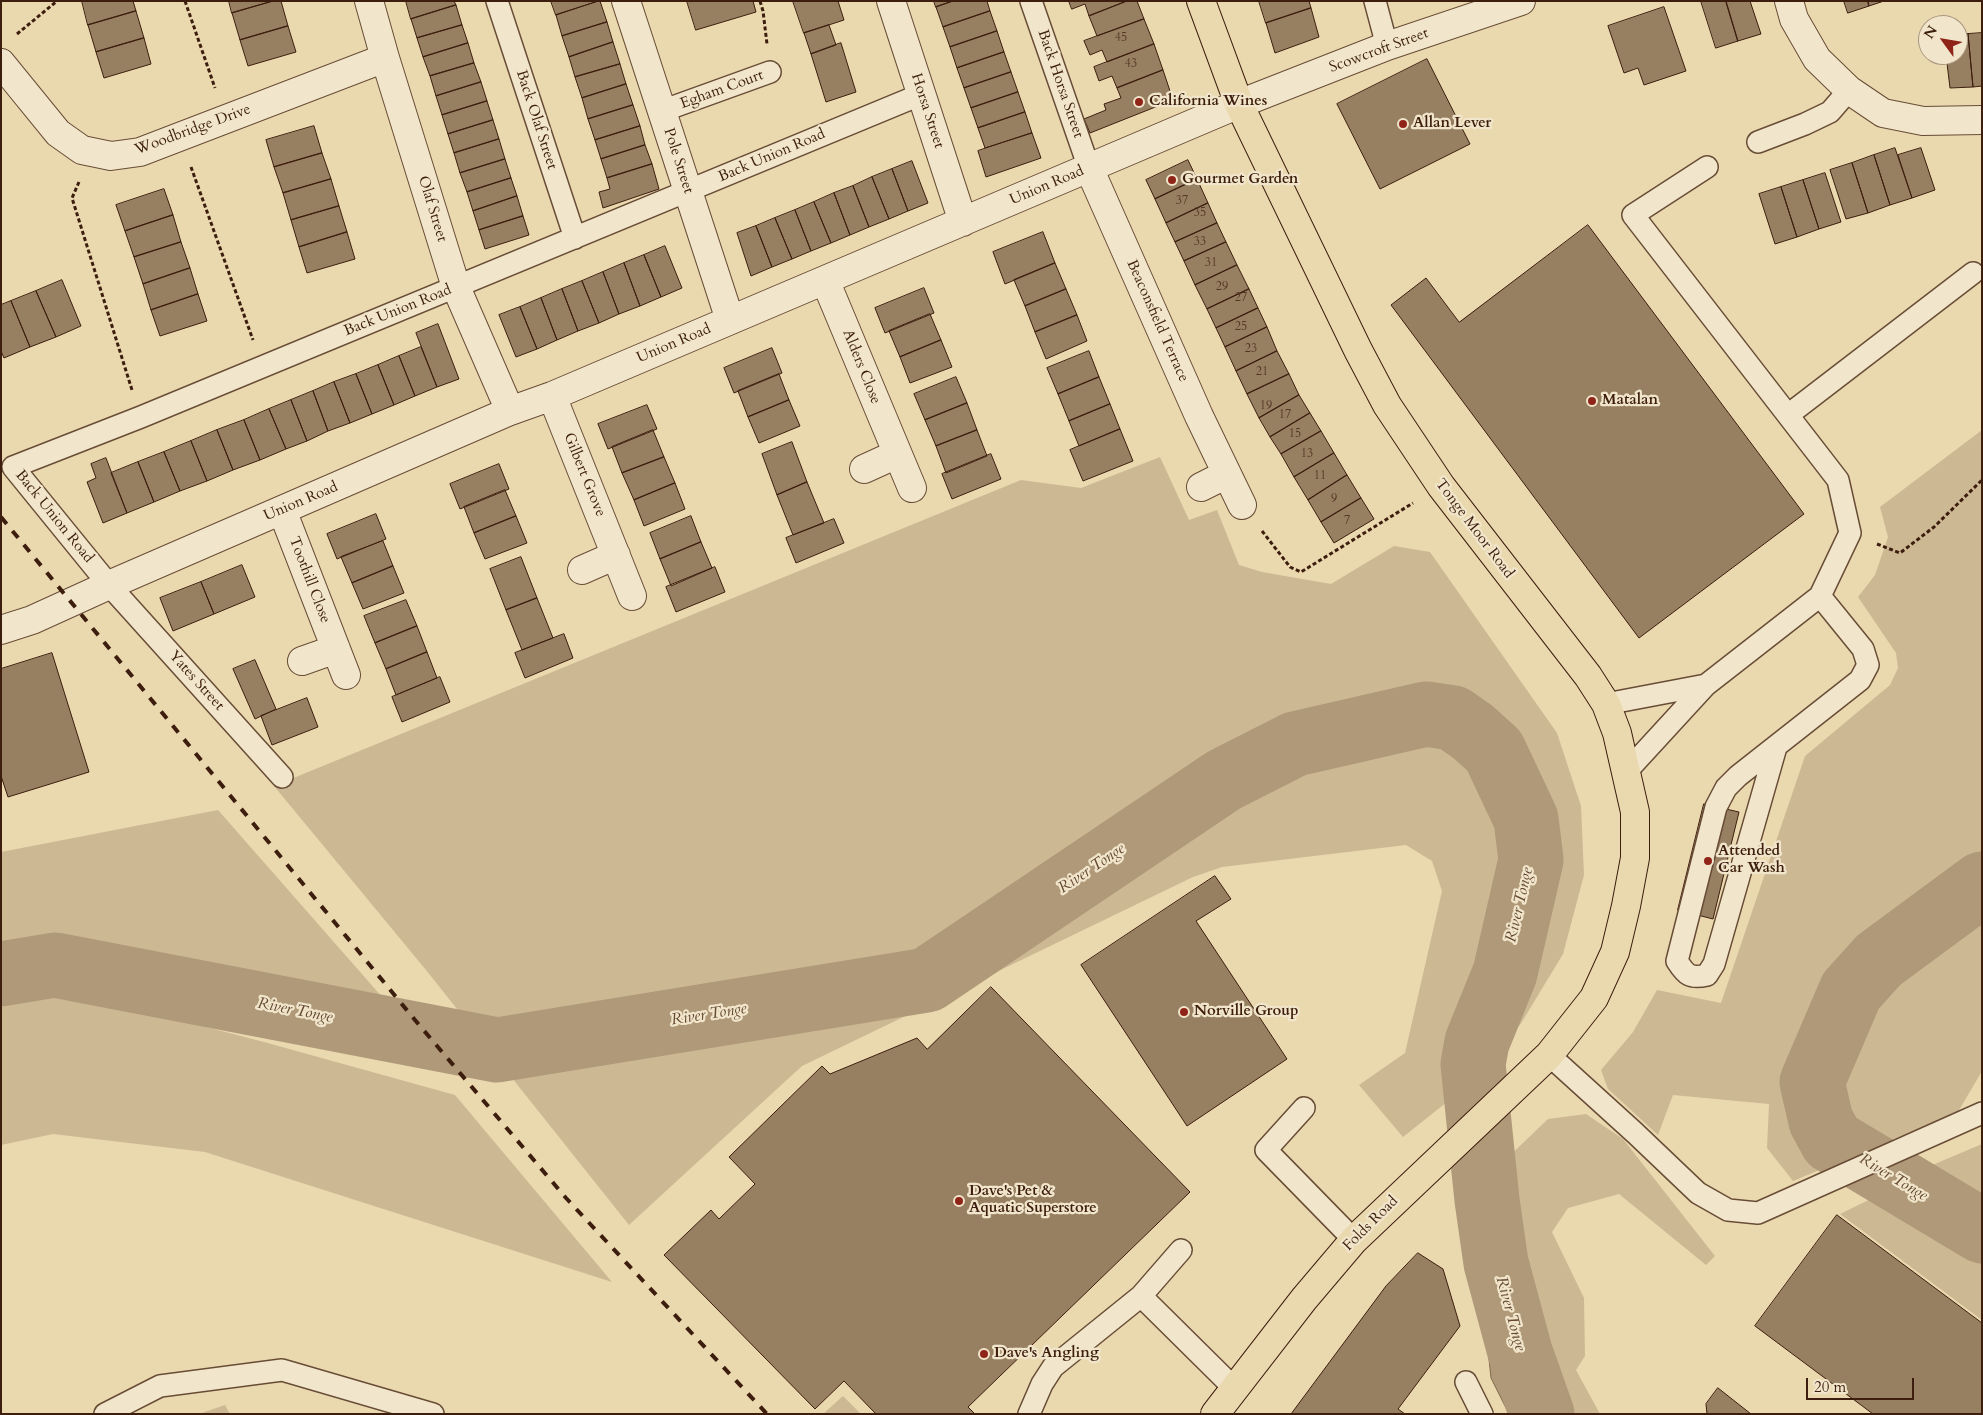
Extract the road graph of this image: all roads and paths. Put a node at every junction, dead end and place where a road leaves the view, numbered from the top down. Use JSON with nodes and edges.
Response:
{"nodes":[{"id":1,"x":57,"y":1,"type":"edge"},
{"id":2,"x":185,"y":1,"type":"edge"},
{"id":3,"x":369,"y":1,"type":"edge"},
{"id":4,"x":498,"y":1,"type":"edge"},
{"id":5,"x":626,"y":1,"type":"edge"},
{"id":6,"x":760,"y":1,"type":"edge"},
{"id":7,"x":891,"y":1,"type":"edge"},
{"id":8,"x":1031,"y":1,"type":"edge"},
{"id":9,"x":1201,"y":1,"type":"edge"},
{"id":10,"x":1374,"y":1,"type":"edge"},
{"id":11,"x":1521,"y":1,"type":"edge"},
{"id":12,"x":1789,"y":1,"type":"edge"},
{"id":13,"x":1494,"y":6,"type":"edge"},
{"id":14,"x":15,"y":35,"type":"dead end"},
{"id":15,"x":1387,"y":46,"type":"junction"},
{"id":16,"x":385,"y":58,"type":"junction"},
{"id":17,"x":1,"y":63,"type":"edge"},
{"id":18,"x":770,"y":72,"type":"joint"},
{"id":19,"x":1849,"y":90,"type":"junction"},
{"id":20,"x":922,"y":94,"type":"junction"},
{"id":21,"x":1240,"y":104,"type":"junction"},
{"id":22,"x":662,"y":111,"type":"junction"},
{"id":23,"x":226,"y":119,"type":"junction"},
{"id":24,"x":1980,"y":124,"type":"edge"},
{"id":25,"x":180,"y":137,"type":"junction"},
{"id":26,"x":1758,"y":142,"type":"dead end"},
{"id":27,"x":92,"y":152,"type":"junction"},
{"id":28,"x":1707,"y":167,"type":"dead end"},
{"id":29,"x":1089,"y":168,"type":"junction"},
{"id":30,"x":688,"y":191,"type":"junction"},
{"id":31,"x":963,"y":222,"type":"junction"},
{"id":32,"x":575,"y":238,"type":"junction"},
{"id":33,"x":1973,"y":273,"type":"dead end"},
{"id":34,"x":825,"y":280,"type":"junction"},
{"id":35,"x":456,"y":287,"type":"junction"},
{"id":36,"x":730,"y":320,"type":"junction"},
{"id":37,"x":262,"y":366,"type":"junction"},
{"id":38,"x":552,"y":396,"type":"junction"},
{"id":39,"x":510,"y":411,"type":"junction"},
{"id":40,"x":1788,"y":415,"type":"junction"},
{"id":41,"x":140,"y":417,"type":"junction"},
{"id":42,"x":897,"y":454,"type":"junction"},
{"id":43,"x":864,"y":469,"type":"dead end"},
{"id":44,"x":1227,"y":474,"type":"junction"},
{"id":45,"x":1982,"y":480,"type":"edge"},
{"id":46,"x":1441,"y":486,"type":"junction"},
{"id":47,"x":1201,"y":487,"type":"dead end"},
{"id":48,"x":912,"y":488,"type":"dead end"},
{"id":49,"x":1242,"y":505,"type":"joint"},
{"id":50,"x":282,"y":510,"type":"junction"},
{"id":51,"x":1850,"y":533,"type":"junction"},
{"id":52,"x":616,"y":555,"type":"junction"},
{"id":53,"x":582,"y":570,"type":"dead end"},
{"id":54,"x":109,"y":585,"type":"junction"},
{"id":55,"x":632,"y":596,"type":"dead end"},
{"id":56,"x":1820,"y":596,"type":"junction"},
{"id":57,"x":1,"y":630,"type":"edge"},
{"id":58,"x":336,"y":649,"type":"junction"},
{"id":59,"x":302,"y":661,"type":"dead end"},
{"id":60,"x":346,"y":675,"type":"dead end"},
{"id":61,"x":1706,"y":685,"type":"junction"},
{"id":62,"x":1606,"y":704,"type":"junction"},
{"id":63,"x":1776,"y":747,"type":"junction"},
{"id":64,"x":1627,"y":770,"type":"junction"},
{"id":65,"x":282,"y":777,"type":"dead end"},
{"id":66,"x":1549,"y":1055,"type":"junction"},
{"id":67,"x":1304,"y":1108,"type":"dead end"},
{"id":68,"x":1982,"y":1112,"type":"edge"},
{"id":69,"x":1354,"y":1240,"type":"junction"},
{"id":70,"x":1182,"y":1250,"type":"dead end"},
{"id":71,"x":1140,"y":1296,"type":"junction"},
{"id":72,"x":1466,"y":1382,"type":"dead end"},
{"id":73,"x":1234,"y":1388,"type":"junction"},
{"id":74,"x":105,"y":1414,"type":"edge"},
{"id":75,"x":433,"y":1414,"type":"edge"},
{"id":76,"x":1029,"y":1414,"type":"edge"},
{"id":77,"x":1215,"y":1414,"type":"edge"},
{"id":78,"x":1482,"y":1414,"type":"edge"}],
"edges":[{"from":1,"to":14,"type":"path"},
{"from":2,"to":23,"type":"path"},
{"from":3,"to":16,"type":"street","name":"Olaf Street"},
{"from":4,"to":32,"type":"lane","name":"Back Olaf Street"},
{"from":5,"to":22,"type":"street","name":"Pole Street"},
{"from":6,"to":18,"type":"path","name":"Egham Court"},
{"from":7,"to":20,"type":"street","name":"Horsa Street"},
{"from":8,"to":29,"type":"lane","name":"Back Horsa Street"},
{"from":9,"to":21,"type":"main road","name":"Tonge Moor Road"},
{"from":10,"to":15,"type":"lane"},
{"from":11,"to":13,"type":"street","name":"Scowcroft Street"},
{"from":12,"to":19,"type":"street"},
{"from":13,"to":15,"type":"street","name":"Scowcroft Street"},
{"from":15,"to":21,"type":"street","name":"Scowcroft Street"},
{"from":16,"to":23,"type":"street","name":"Woodbridge Drive"},
{"from":16,"to":35,"type":"street","name":"Olaf Street"},
{"from":17,"to":27,"type":"street","name":"Woodbridge Drive"},
{"from":18,"to":22,"type":"lane","name":"Egham Court"},
{"from":19,"to":24,"type":"street"},
{"from":19,"to":26,"type":"lane"},
{"from":20,"to":30,"type":"lane","name":"Back Union Road"},
{"from":20,"to":31,"type":"street","name":"Horsa Street"},
{"from":21,"to":29,"type":"street","name":"Union Road"},
{"from":21,"to":46,"type":"main road","name":"Tonge Moor Road"},
{"from":22,"to":30,"type":"street","name":"Pole Street"},
{"from":23,"to":25,"type":"street","name":"Woodbridge Drive"},
{"from":25,"to":27,"type":"street","name":"Woodbridge Drive"},
{"from":25,"to":37,"type":"path"},
{"from":27,"to":41,"type":"path"},
{"from":28,"to":40,"type":"lane"},
{"from":29,"to":31,"type":"street","name":"Union Road"},
{"from":29,"to":44,"type":"street","name":"Beaconsfield Terrace"},
{"from":30,"to":32,"type":"lane","name":"Back Union Road"},
{"from":30,"to":36,"type":"street","name":"Pole Street"},
{"from":31,"to":34,"type":"street","name":"Union Road"},
{"from":32,"to":35,"type":"lane","name":"Back Union Road"},
{"from":33,"to":40,"type":"lane"},
{"from":34,"to":36,"type":"street","name":"Union Road"},
{"from":34,"to":42,"type":"street","name":"Alders Close"},
{"from":35,"to":37,"type":"lane","name":"Back Union Road"},
{"from":35,"to":39,"type":"street","name":"Olaf Street"},
{"from":36,"to":38,"type":"street","name":"Union Road"},
{"from":37,"to":41,"type":"lane","name":"Back Union Road"},
{"from":38,"to":39,"type":"street","name":"Union Road"},
{"from":38,"to":52,"type":"street","name":"Gilbert Grove"},
{"from":39,"to":50,"type":"street","name":"Union Road"},
{"from":40,"to":51,"type":"lane"},
{"from":41,"to":54,"type":"lane","name":"Back Union Road"},
{"from":42,"to":43,"type":"street"},
{"from":42,"to":48,"type":"street","name":"Alders Close"},
{"from":44,"to":47,"type":"street"},
{"from":44,"to":49,"type":"street","name":"Beaconsfield Terrace"},
{"from":45,"to":51,"type":"path"},
{"from":46,"to":49,"type":"path"},
{"from":46,"to":62,"type":"main road","name":"Tonge Moor Road"},
{"from":50,"to":54,"type":"street","name":"Union Road"},
{"from":50,"to":58,"type":"street","name":"Toothill Close"},
{"from":51,"to":56,"type":"lane"},
{"from":52,"to":53,"type":"street"},
{"from":52,"to":55,"type":"street","name":"Gilbert Grove"},
{"from":54,"to":57,"type":"street","name":"Union Road"},
{"from":54,"to":65,"type":"lane","name":"Yates Street"},
{"from":56,"to":61,"type":"lane"},
{"from":56,"to":63,"type":"lane"},
{"from":58,"to":59,"type":"street"},
{"from":58,"to":60,"type":"street","name":"Toothill Close"},
{"from":61,"to":62,"type":"lane"},
{"from":61,"to":64,"type":"lane"},
{"from":62,"to":64,"type":"main road","name":"Tonge Moor Road"},
{"from":63,"to":63,"type":"lane"},
{"from":64,"to":66,"type":"main road","name":"Tonge Moor Road"},
{"from":66,"to":68,"type":"lane"},
{"from":66,"to":69,"type":"main road","name":"Folds Road"},
{"from":67,"to":69,"type":"lane"},
{"from":69,"to":73,"type":"main road","name":"Folds Road"},
{"from":70,"to":71,"type":"lane"},
{"from":71,"to":73,"type":"lane"},
{"from":71,"to":76,"type":"lane"},
{"from":72,"to":78,"type":"lane"},
{"from":73,"to":77,"type":"main road","name":"Folds Road"},
{"from":74,"to":75,"type":"lane"}]}
